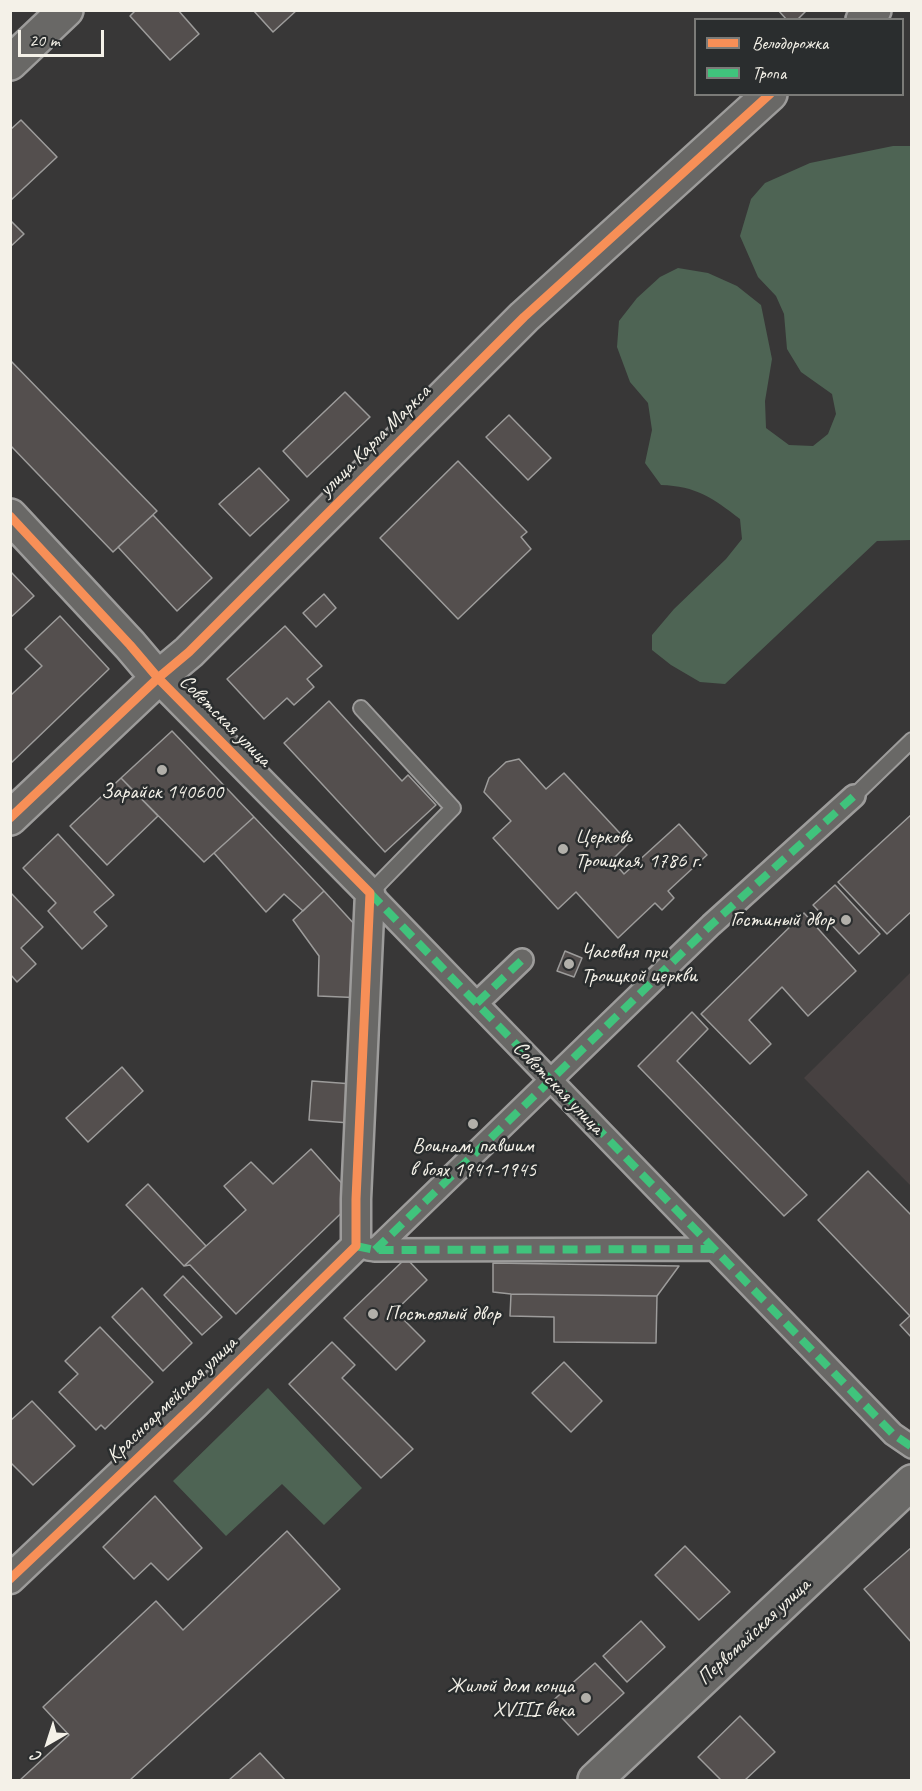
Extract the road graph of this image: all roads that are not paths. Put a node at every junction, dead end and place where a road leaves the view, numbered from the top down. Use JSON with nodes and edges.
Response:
{"nodes":[{"id":1,"x":66,"y":10,"type":"edge"},
{"id":2,"x":10,"y":63,"type":"edge"},
{"id":3,"x":768,"y":96,"type":"edge"},
{"id":4,"x":10,"y":516,"type":"edge"},
{"id":5,"x":158,"y":678,"type":"junction"},
{"id":6,"x":361,"y":708,"type":"dead end"},
{"id":7,"x":912,"y":740,"type":"edge"},
{"id":8,"x":854,"y":796,"type":"joint"},
{"id":9,"x":10,"y":818,"type":"edge"},
{"id":10,"x":370,"y":893,"type":"junction"},
{"id":11,"x":522,"y":960,"type":"dead end"},
{"id":12,"x":477,"y":1004,"type":"junction"},
{"id":13,"x":550,"y":1080,"type":"junction"},
{"id":14,"x":366,"y":1248,"type":"junction"},
{"id":15,"x":714,"y":1249,"type":"junction"},
{"id":16,"x":912,"y":1447,"type":"edge"},
{"id":17,"x":912,"y":1482,"type":"edge"},
{"id":18,"x":10,"y":1579,"type":"edge"},
{"id":19,"x":595,"y":1780,"type":"edge"}],
"edges":[{"from":1,"to":2,"type":"street"},
{"from":3,"to":5,"type":"street","name":"улица Карла Маркса"},
{"from":4,"to":5,"type":"street","name":"Советская улица"},
{"from":5,"to":9,"type":"street","name":"улица Карла Маркса"},
{"from":5,"to":10,"type":"street","name":"Советская улица"},
{"from":6,"to":10,"type":"lane"},
{"from":7,"to":8,"type":"lane"},
{"from":8,"to":13,"type":"street"},
{"from":10,"to":12,"type":"street","name":"Советская улица"},
{"from":10,"to":14,"type":"street"},
{"from":11,"to":12,"type":"street"},
{"from":12,"to":13,"type":"street","name":"Советская улица"},
{"from":13,"to":14,"type":"street"},
{"from":13,"to":15,"type":"street","name":"Советская улица"},
{"from":14,"to":15,"type":"street"},
{"from":14,"to":18,"type":"street","name":"Красноармейская улица"},
{"from":15,"to":16,"type":"street","name":"Советская улица"},
{"from":17,"to":19,"type":"street","name":"Первомайская улица"}]}
